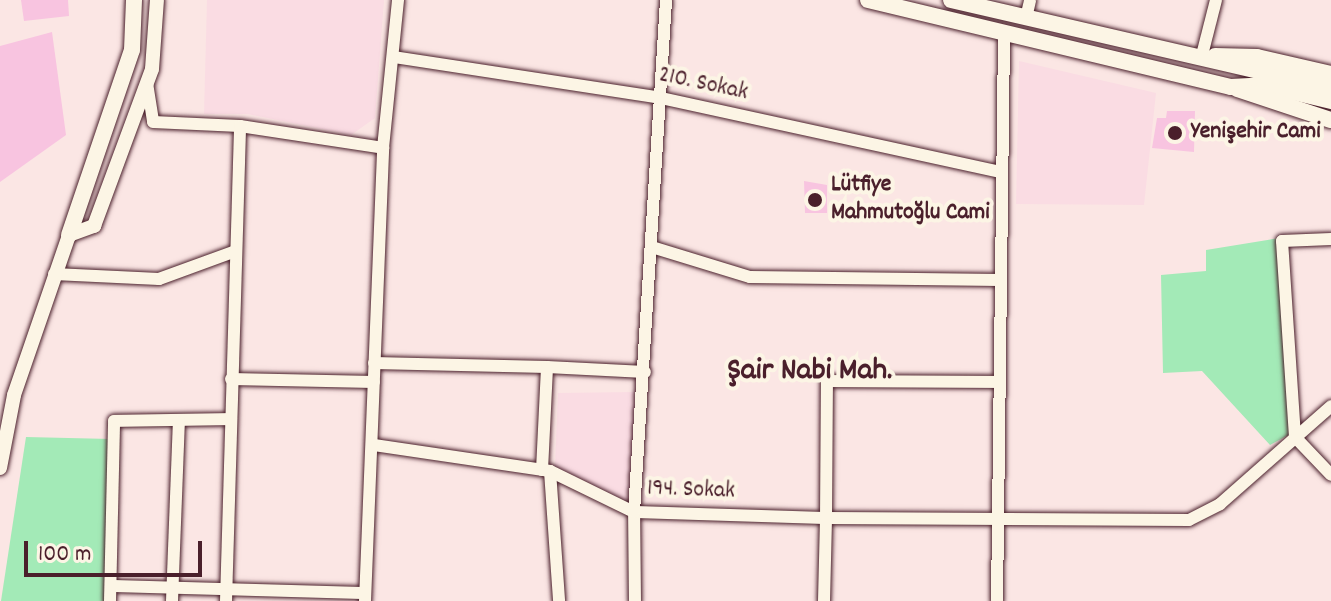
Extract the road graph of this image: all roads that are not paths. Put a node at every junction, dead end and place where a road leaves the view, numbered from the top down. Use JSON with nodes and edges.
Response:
{"nodes":[{"id":1,"x":134,"y":0,"type":"edge"},
{"id":2,"x":157,"y":0,"type":"edge"},
{"id":3,"x":398,"y":0,"type":"edge"},
{"id":4,"x":666,"y":0,"type":"edge"},
{"id":5,"x":868,"y":0,"type":"edge"},
{"id":6,"x":951,"y":0,"type":"edge"},
{"id":7,"x":1030,"y":0,"type":"edge"},
{"id":8,"x":1216,"y":0,"type":"edge"},
{"id":9,"x":1026,"y":18,"type":"junction"},
{"id":10,"x":1004,"y":33,"type":"junction"},
{"id":11,"x":394,"y":57,"type":"junction"},
{"id":12,"x":1201,"y":59,"type":"junction"},
{"id":13,"x":1331,"y":74,"type":"edge"},
{"id":14,"x":147,"y":83,"type":"junction"},
{"id":15,"x":1231,"y":87,"type":"junction"},
{"id":16,"x":1331,"y":88,"type":"edge"},
{"id":17,"x":656,"y":97,"type":"junction"},
{"id":18,"x":1331,"y":101,"type":"edge"},
{"id":19,"x":1331,"y":120,"type":"edge"},
{"id":20,"x":240,"y":126,"type":"junction"},
{"id":21,"x":383,"y":148,"type":"junction"},
{"id":22,"x":1001,"y":172,"type":"junction"},
{"id":23,"x":69,"y":235,"type":"junction"},
{"id":24,"x":1331,"y":239,"type":"edge"},
{"id":25,"x":655,"y":248,"type":"junction"},
{"id":26,"x":236,"y":251,"type":"junction"},
{"id":27,"x":54,"y":274,"type":"junction"},
{"id":28,"x":1000,"y":280,"type":"junction"},
{"id":29,"x":374,"y":363,"type":"junction"},
{"id":30,"x":547,"y":367,"type":"junction"},
{"id":31,"x":645,"y":372,"type":"junction"},
{"id":32,"x":231,"y":379,"type":"junction"},
{"id":33,"x":374,"y":382,"type":"junction"},
{"id":34,"x":1000,"y":382,"type":"junction"},
{"id":35,"x":1331,"y":406,"type":"edge"},
{"id":36,"x":228,"y":419,"type":"junction"},
{"id":37,"x":179,"y":422,"type":"junction"},
{"id":38,"x":1295,"y":437,"type":"junction"},
{"id":39,"x":374,"y":445,"type":"junction"},
{"id":40,"x":0,"y":468,"type":"edge"},
{"id":41,"x":546,"y":470,"type":"junction"},
{"id":42,"x":1331,"y":475,"type":"edge"},
{"id":43,"x":634,"y":512,"type":"junction"},
{"id":44,"x":826,"y":518,"type":"junction"},
{"id":45,"x":999,"y":519,"type":"junction"},
{"id":46,"x":111,"y":586,"type":"junction"},
{"id":47,"x":172,"y":595,"type":"edge"},
{"id":48,"x":226,"y":595,"type":"edge"},
{"id":49,"x":365,"y":597,"type":"edge"},
{"id":50,"x":110,"y":601,"type":"edge"},
{"id":51,"x":559,"y":601,"type":"edge"},
{"id":52,"x":635,"y":601,"type":"edge"},
{"id":53,"x":824,"y":601,"type":"edge"},
{"id":54,"x":997,"y":601,"type":"edge"}],
"edges":[{"from":1,"to":23,"type":"highway"},
{"from":2,"to":14,"type":"main road"},
{"from":3,"to":11,"type":"street"},
{"from":4,"to":17,"type":"street"},
{"from":5,"to":10,"type":"highway"},
{"from":6,"to":9,"type":"highway"},
{"from":7,"to":9,"type":"street"},
{"from":8,"to":12,"type":"street"},
{"from":9,"to":12,"type":"highway"},
{"from":10,"to":15,"type":"highway"},
{"from":10,"to":22,"type":"street"},
{"from":11,"to":17,"type":"street","name":"210. Sokak"},
{"from":11,"to":21,"type":"street"},
{"from":12,"to":13,"type":"highway"},
{"from":12,"to":16,"type":"highway"},
{"from":14,"to":20,"type":"street"},
{"from":14,"to":23,"type":"main road"},
{"from":15,"to":18,"type":"highway"},
{"from":15,"to":19,"type":"highway"},
{"from":17,"to":22,"type":"street","name":"210. Sokak"},
{"from":17,"to":25,"type":"street"},
{"from":20,"to":21,"type":"street"},
{"from":20,"to":26,"type":"street"},
{"from":21,"to":29,"type":"street"},
{"from":22,"to":28,"type":"street"},
{"from":23,"to":27,"type":"main road"},
{"from":24,"to":38,"type":"street"},
{"from":25,"to":28,"type":"street"},
{"from":25,"to":31,"type":"street"},
{"from":26,"to":27,"type":"street"},
{"from":26,"to":32,"type":"street"},
{"from":27,"to":40,"type":"main road"},
{"from":28,"to":34,"type":"street"},
{"from":29,"to":30,"type":"street"},
{"from":29,"to":33,"type":"street"},
{"from":30,"to":31,"type":"street"},
{"from":30,"to":41,"type":"street"},
{"from":31,"to":43,"type":"street"},
{"from":32,"to":33,"type":"street"},
{"from":32,"to":36,"type":"street"},
{"from":33,"to":39,"type":"street"},
{"from":34,"to":44,"type":"street"},
{"from":34,"to":45,"type":"street"},
{"from":35,"to":38,"type":"street","name":"194. Sokak"},
{"from":36,"to":37,"type":"street"},
{"from":36,"to":48,"type":"street"},
{"from":37,"to":46,"type":"street"},
{"from":37,"to":47,"type":"street"},
{"from":38,"to":42,"type":"street"},
{"from":38,"to":45,"type":"street","name":"194. Sokak"},
{"from":39,"to":41,"type":"street","name":"194. Sokak"},
{"from":39,"to":49,"type":"street"},
{"from":41,"to":43,"type":"street","name":"194. Sokak"},
{"from":41,"to":51,"type":"street"},
{"from":43,"to":44,"type":"street","name":"194. Sokak"},
{"from":43,"to":52,"type":"street"},
{"from":44,"to":45,"type":"street","name":"194. Sokak"},
{"from":44,"to":53,"type":"street"},
{"from":45,"to":54,"type":"street"},
{"from":46,"to":47,"type":"street"},
{"from":46,"to":50,"type":"street"},
{"from":47,"to":48,"type":"street"},
{"from":48,"to":49,"type":"street"}]}
